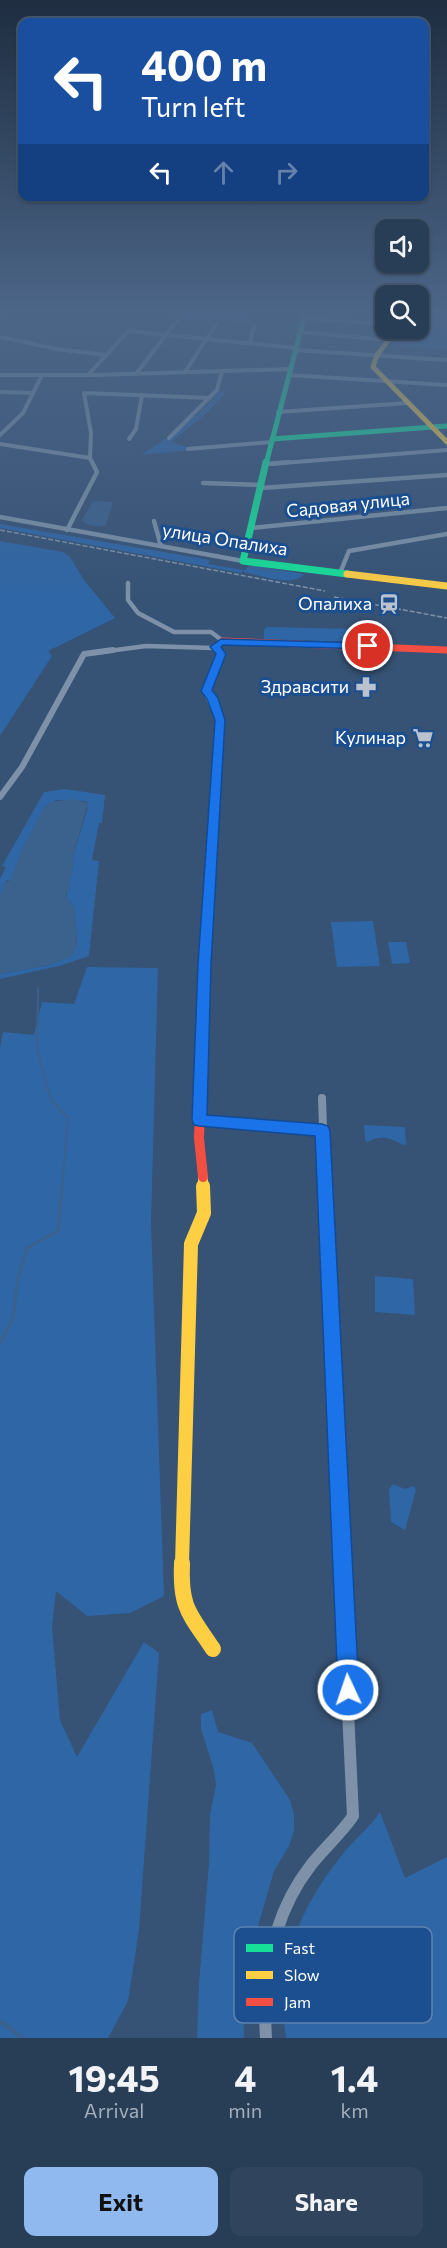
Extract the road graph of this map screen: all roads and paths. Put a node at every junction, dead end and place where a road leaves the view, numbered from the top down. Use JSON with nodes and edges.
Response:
{"nodes":[{"id":1,"x":23,"y":409,"type":"edge"},
{"id":2,"x":87,"y":409,"type":"edge"},
{"id":3,"x":140,"y":409,"type":"edge"},
{"id":4,"x":199,"y":409,"type":"edge"},
{"id":5,"x":279,"y":409,"type":"edge"},
{"id":6,"x":320,"y":409,"type":"edge"},
{"id":7,"x":414,"y":409,"type":"edge"},
{"id":8,"x":278,"y":412,"type":"junction"},
{"id":9,"x":447,"y":426,"type":"edge"},
{"id":10,"x":432,"y":427,"type":"junction"},
{"id":11,"x":0,"y":435,"type":"edge"},
{"id":12,"x":169,"y":438,"type":"dead end"},
{"id":13,"x":129,"y":439,"type":"dead end"},
{"id":14,"x":272,"y":441,"type":"junction"},
{"id":15,"x":447,"y":442,"type":"edge"},
{"id":16,"x":0,"y":444,"type":"edge"},
{"id":17,"x":188,"y":449,"type":"dead end"},
{"id":18,"x":447,"y":450,"type":"edge"},
{"id":19,"x":90,"y":458,"type":"junction"},
{"id":20,"x":267,"y":464,"type":"junction"},
{"id":21,"x":447,"y":475,"type":"edge"},
{"id":22,"x":203,"y":483,"type":"dead end"},
{"id":23,"x":262,"y":486,"type":"junction"},
{"id":24,"x":447,"y":508,"type":"edge"},
{"id":25,"x":0,"y":517,"type":"edge"},
{"id":26,"x":154,"y":521,"type":"dead end"},
{"id":27,"x":252,"y":528,"type":"junction"},
{"id":28,"x":67,"y":530,"type":"junction"},
{"id":29,"x":447,"y":534,"type":"edge"},
{"id":30,"x":161,"y":546,"type":"junction"},
{"id":31,"x":243,"y":561,"type":"junction"},
{"id":32,"x":340,"y":573,"type":"junction"},
{"id":33,"x":128,"y":583,"type":"dead end"},
{"id":34,"x":447,"y":586,"type":"edge"},
{"id":35,"x":219,"y":644,"type":"junction"},
{"id":36,"x":447,"y":650,"type":"edge"},
{"id":37,"x":0,"y":797,"type":"edge"},
{"id":38,"x":322,"y":1098,"type":"dead end"},
{"id":39,"x":199,"y":1120,"type":"junction"},
{"id":40,"x":322,"y":1131,"type":"junction"},
{"id":41,"x":213,"y":1649,"type":"dead end"},
{"id":42,"x":279,"y":1927,"type":"edge"},
{"id":43,"x":265,"y":2023,"type":"edge"},
{"id":44,"x":266,"y":2038,"type":"edge"}],
"edges":[{"from":1,"to":11,"type":"street"},
{"from":2,"to":19,"type":"street"},
{"from":3,"to":13,"type":"street"},
{"from":4,"to":12,"type":"street"},
{"from":5,"to":8,"type":"street"},
{"from":6,"to":8,"type":"street"},
{"from":7,"to":10,"type":"street"},
{"from":8,"to":14,"type":"street"},
{"from":9,"to":10,"type":"street"},
{"from":10,"to":14,"type":"street"},
{"from":10,"to":15,"type":"street"},
{"from":14,"to":17,"type":"street"},
{"from":14,"to":20,"type":"street"},
{"from":16,"to":19,"type":"street"},
{"from":18,"to":20,"type":"street"},
{"from":19,"to":28,"type":"street"},
{"from":20,"to":23,"type":"street"},
{"from":21,"to":23,"type":"street"},
{"from":22,"to":23,"type":"street"},
{"from":23,"to":27,"type":"street"},
{"from":24,"to":27,"type":"street","name":"Садовая улица"},
{"from":25,"to":28,"type":"street","name":"улица Опалиха"},
{"from":26,"to":30,"type":"street"},
{"from":27,"to":31,"type":"street"},
{"from":28,"to":30,"type":"street","name":"улица Опалиха"},
{"from":29,"to":32,"type":"street"},
{"from":30,"to":31,"type":"street","name":"улица Опалиха"},
{"from":31,"to":32,"type":"street","name":"улица Опалиха"},
{"from":32,"to":34,"type":"street","name":"улица Опалиха"},
{"from":33,"to":35,"type":"street"},
{"from":35,"to":36,"type":"street"},
{"from":35,"to":37,"type":"street"},
{"from":35,"to":39,"type":"street"},
{"from":38,"to":40,"type":"street"},
{"from":39,"to":40,"type":"street"},
{"from":39,"to":41,"type":"street"},
{"from":40,"to":42,"type":"street"},
{"from":43,"to":44,"type":"street"}]}
